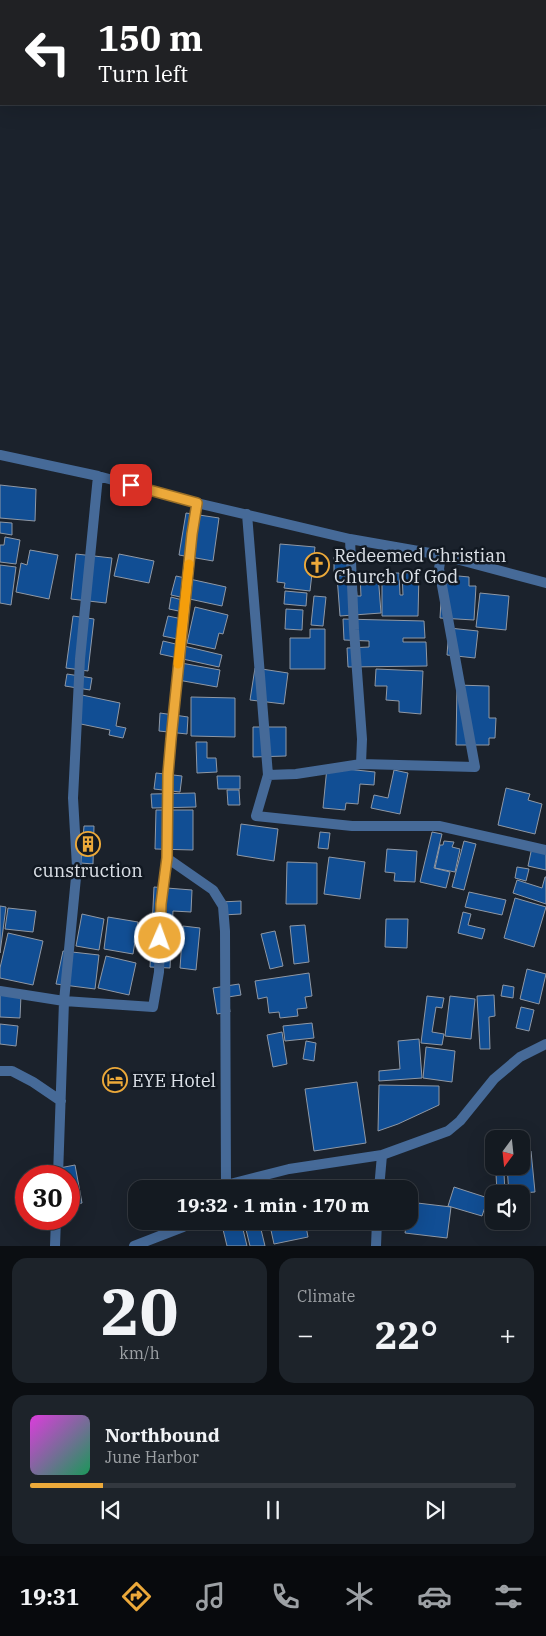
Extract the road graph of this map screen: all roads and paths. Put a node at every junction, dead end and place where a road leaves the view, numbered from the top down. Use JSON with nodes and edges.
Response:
{"nodes":[{"id":1,"x":0,"y":454,"type":"edge"},
{"id":2,"x":98,"y":476,"type":"junction"},
{"id":3,"x":197,"y":503,"type":"junction"},
{"id":4,"x":247,"y":514,"type":"junction"},
{"id":5,"x":350,"y":539,"type":"junction"},
{"id":6,"x":441,"y":554,"type":"junction"},
{"id":7,"x":546,"y":583,"type":"edge"},
{"id":8,"x":361,"y":764,"type":"junction"},
{"id":9,"x":268,"y":775,"type":"junction"},
{"id":10,"x":546,"y":850,"type":"edge"},
{"id":11,"x":167,"y":858,"type":"junction"},
{"id":12,"x":0,"y":991,"type":"edge"},
{"id":13,"x":64,"y":1001,"type":"junction"},
{"id":14,"x":546,"y":1044,"type":"edge"},
{"id":15,"x":0,"y":1070,"type":"edge"},
{"id":16,"x":61,"y":1102,"type":"junction"},
{"id":17,"x":382,"y":1156,"type":"junction"},
{"id":18,"x":58,"y":1165,"type":"edge"},
{"id":19,"x":224,"y":1180,"type":"edge"},
{"id":20,"x":248,"y":1180,"type":"edge"},
{"id":21,"x":381,"y":1180,"type":"edge"},
{"id":22,"x":56,"y":1230,"type":"edge"},
{"id":23,"x":174,"y":1230,"type":"edge"},
{"id":24,"x":377,"y":1230,"type":"edge"},
{"id":25,"x":56,"y":1246,"type":"edge"},
{"id":26,"x":134,"y":1246,"type":"edge"},
{"id":27,"x":376,"y":1246,"type":"edge"}],
"edges":[{"from":1,"to":2,"type":"street"},
{"from":2,"to":3,"type":"street"},
{"from":2,"to":13,"type":"street"},
{"from":3,"to":4,"type":"street"},
{"from":3,"to":11,"type":"street"},
{"from":4,"to":5,"type":"street"},
{"from":4,"to":9,"type":"street"},
{"from":5,"to":6,"type":"street"},
{"from":5,"to":8,"type":"street"},
{"from":6,"to":7,"type":"street"},
{"from":6,"to":8,"type":"street"},
{"from":8,"to":9,"type":"street"},
{"from":9,"to":10,"type":"street"},
{"from":11,"to":13,"type":"street"},
{"from":11,"to":19,"type":"street"},
{"from":12,"to":13,"type":"street"},
{"from":13,"to":16,"type":"street"},
{"from":14,"to":17,"type":"street"},
{"from":15,"to":16,"type":"street"},
{"from":16,"to":18,"type":"street"},
{"from":17,"to":20,"type":"street"},
{"from":17,"to":21,"type":"street"},
{"from":22,"to":25,"type":"street"},
{"from":23,"to":26,"type":"street"},
{"from":24,"to":27,"type":"street"}]}
